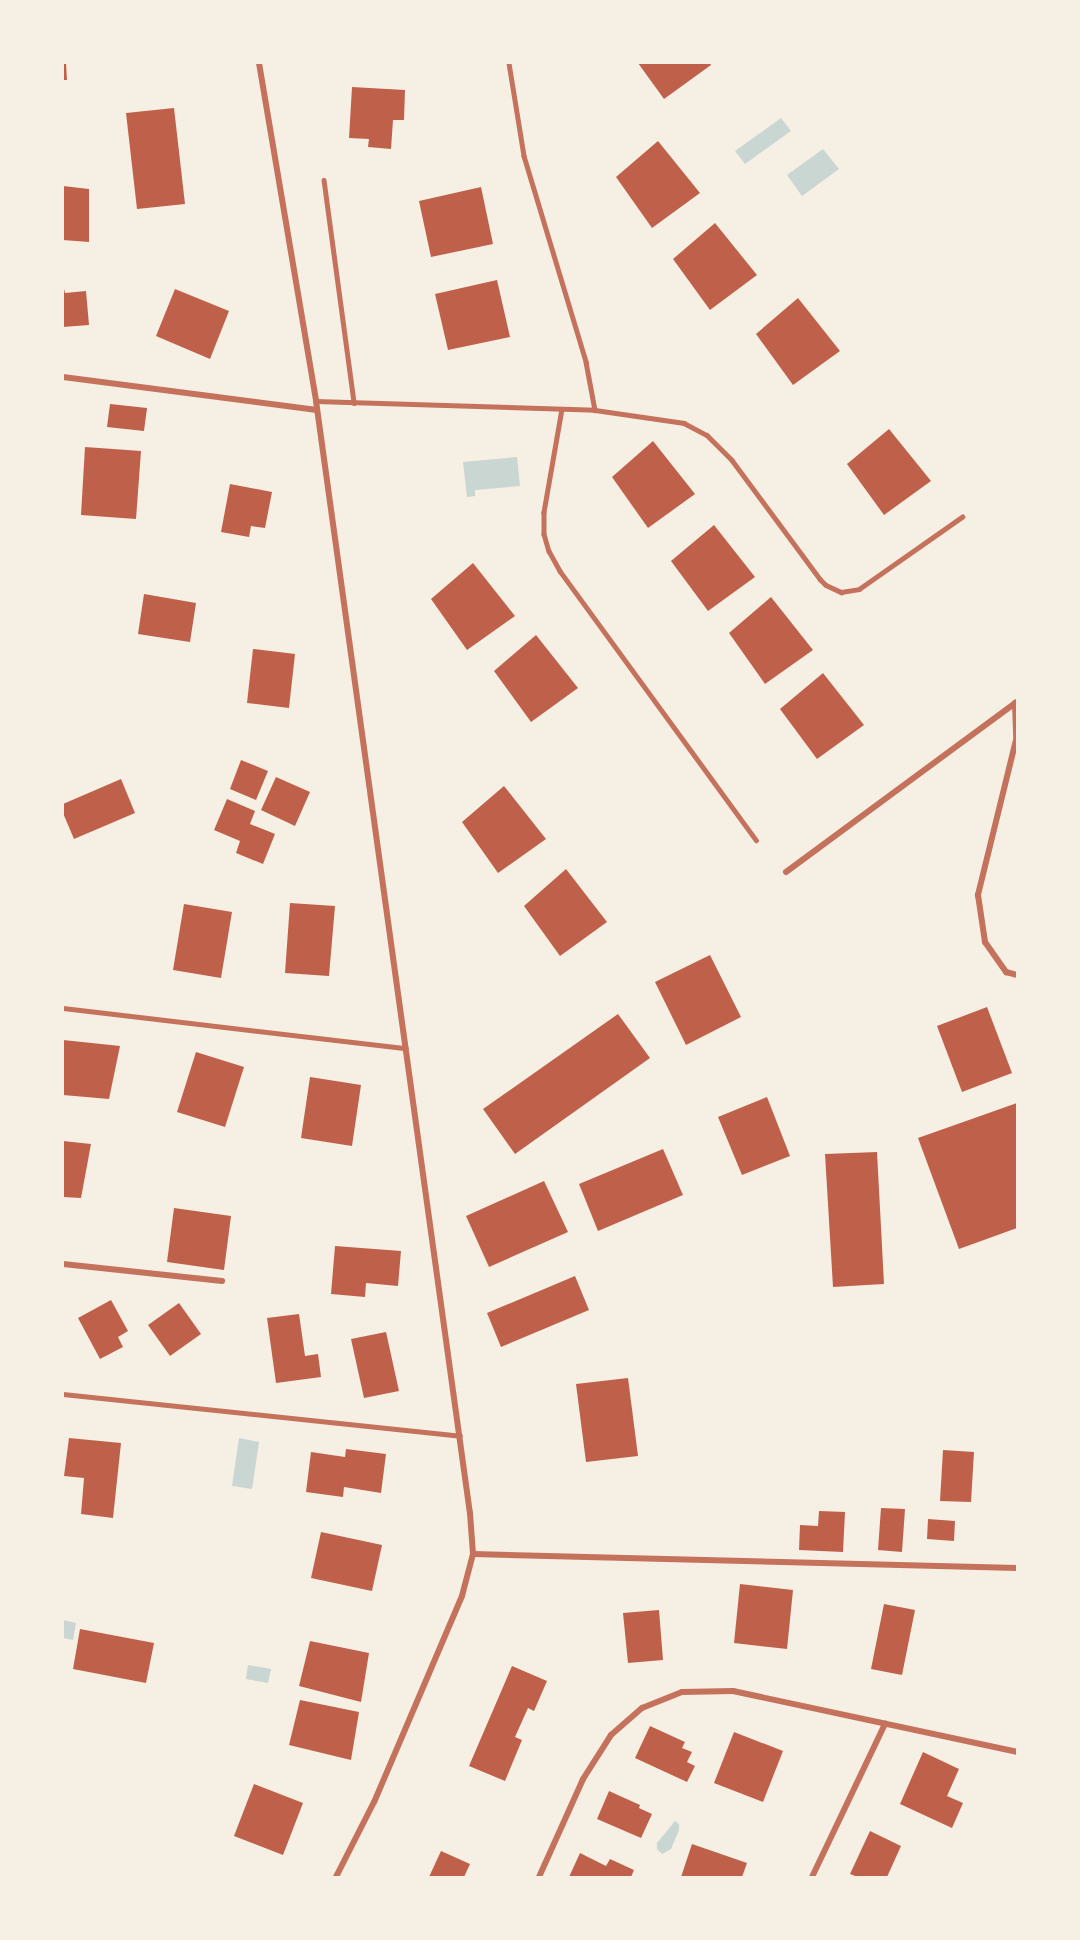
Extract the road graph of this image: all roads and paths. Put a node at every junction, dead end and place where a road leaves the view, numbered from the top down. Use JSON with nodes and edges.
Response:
{"nodes":[{"id":1,"x":259,"y":63,"type":"edge"},
{"id":2,"x":509,"y":63,"type":"edge"},
{"id":3,"x":324,"y":180,"type":"dead end"},
{"id":4,"x":63,"y":376,"type":"edge"},
{"id":5,"x":316,"y":401,"type":"junction"},
{"id":6,"x":354,"y":403,"type":"junction"},
{"id":7,"x":562,"y":409,"type":"junction"},
{"id":8,"x":317,"y":410,"type":"junction"},
{"id":9,"x":595,"y":410,"type":"junction"},
{"id":10,"x":962,"y":517,"type":"dead end"},
{"id":11,"x":1016,"y":702,"type":"edge"},
{"id":12,"x":756,"y":840,"type":"dead end"},
{"id":13,"x":786,"y":872,"type":"dead end"},
{"id":14,"x":1017,"y":975,"type":"edge"},
{"id":15,"x":63,"y":1008,"type":"edge"},
{"id":16,"x":406,"y":1048,"type":"junction"},
{"id":17,"x":63,"y":1264,"type":"edge"},
{"id":18,"x":222,"y":1281,"type":"dead end"},
{"id":19,"x":63,"y":1394,"type":"edge"},
{"id":20,"x":460,"y":1436,"type":"junction"},
{"id":21,"x":473,"y":1554,"type":"junction"},
{"id":22,"x":1017,"y":1568,"type":"edge"},
{"id":23,"x":885,"y":1724,"type":"junction"},
{"id":24,"x":1017,"y":1752,"type":"edge"},
{"id":25,"x":336,"y":1877,"type":"edge"},
{"id":26,"x":539,"y":1877,"type":"edge"},
{"id":27,"x":812,"y":1877,"type":"edge"}],
"edges":[{"from":1,"to":5,"type":"street"},
{"from":2,"to":9,"type":"lane"},
{"from":3,"to":6,"type":"lane"},
{"from":4,"to":8,"type":"street"},
{"from":5,"to":6,"type":"lane"},
{"from":5,"to":8,"type":"street"},
{"from":6,"to":7,"type":"lane"},
{"from":7,"to":9,"type":"lane"},
{"from":7,"to":12,"type":"lane"},
{"from":8,"to":16,"type":"street"},
{"from":9,"to":10,"type":"lane"},
{"from":11,"to":13,"type":"street"},
{"from":11,"to":14,"type":"street"},
{"from":15,"to":16,"type":"lane"},
{"from":16,"to":20,"type":"street"},
{"from":17,"to":18,"type":"street"},
{"from":19,"to":20,"type":"lane"},
{"from":20,"to":21,"type":"street"},
{"from":21,"to":22,"type":"street"},
{"from":21,"to":25,"type":"street"},
{"from":23,"to":24,"type":"street"},
{"from":23,"to":26,"type":"street"},
{"from":23,"to":27,"type":"street"}]}
